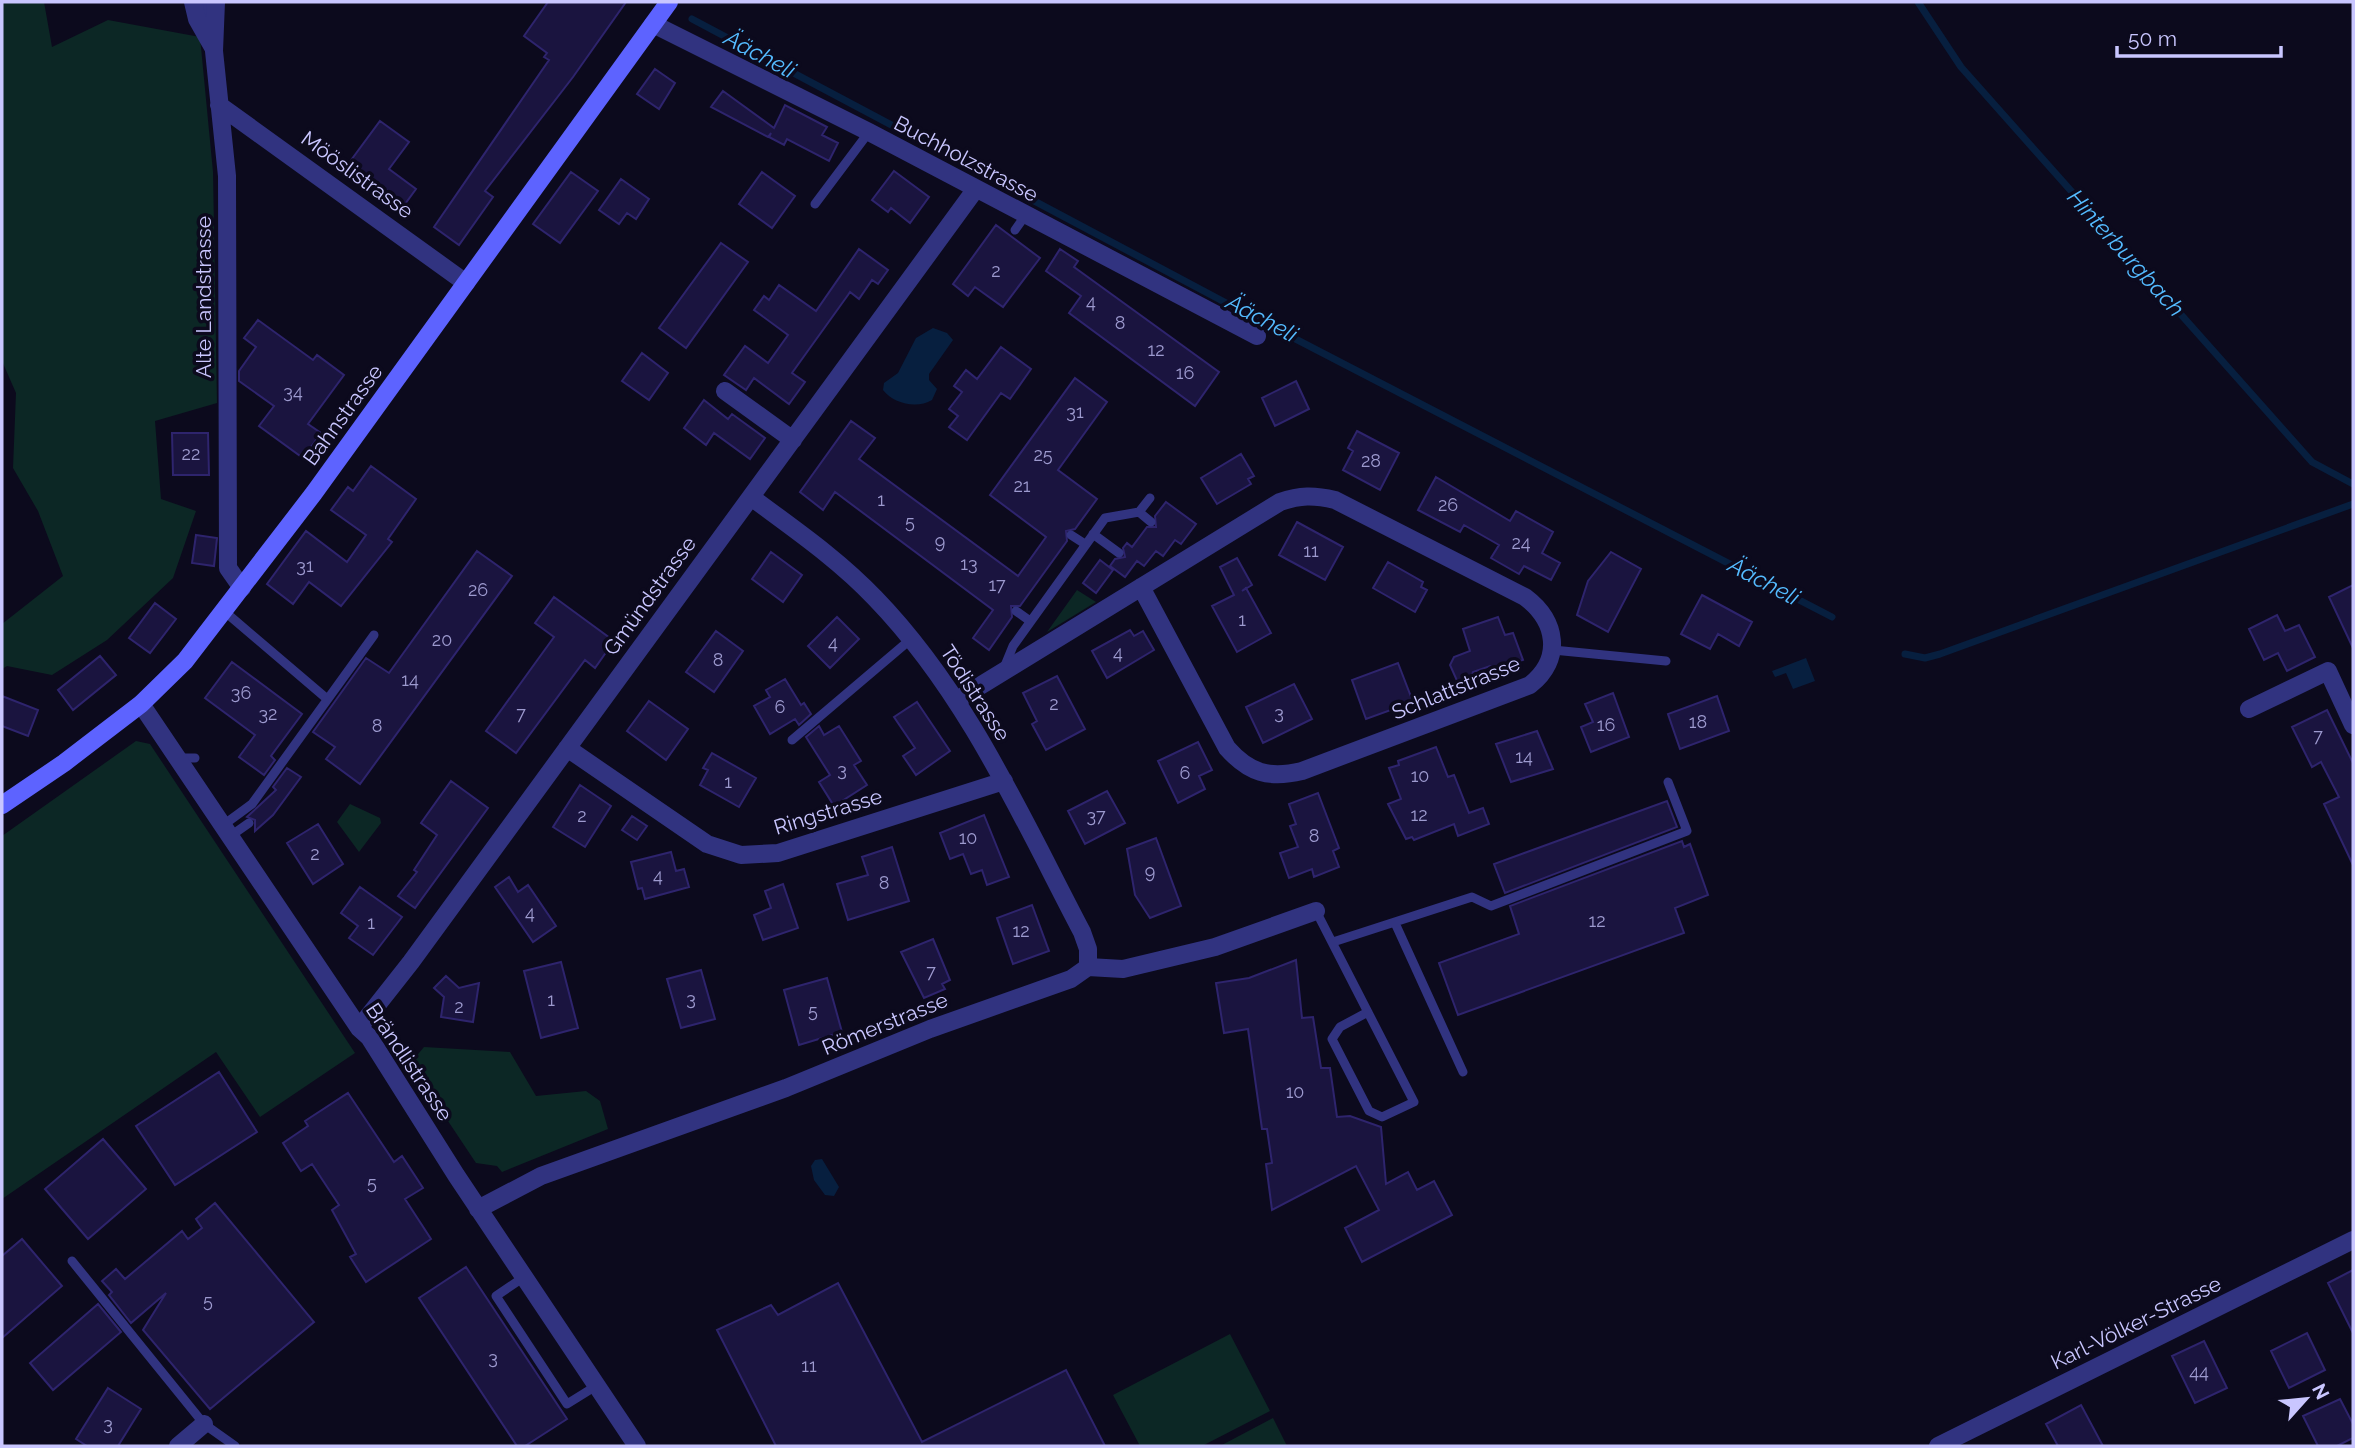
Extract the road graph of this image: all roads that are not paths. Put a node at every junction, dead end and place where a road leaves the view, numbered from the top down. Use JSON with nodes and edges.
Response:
{"nodes":[{"id":1,"x":193,"y":2,"type":"edge"},
{"id":2,"x":203,"y":2,"type":"edge"},
{"id":3,"x":216,"y":2,"type":"edge"},
{"id":4,"x":669,"y":2,"type":"edge"},
{"id":5,"x":653,"y":24,"type":"junction"},
{"id":6,"x":214,"y":51,"type":"junction"},
{"id":7,"x":219,"y":105,"type":"junction"},
{"id":8,"x":869,"y":132,"type":"junction"},
{"id":9,"x":975,"y":190,"type":"junction"},
{"id":10,"x":816,"y":204,"type":"dead end"},
{"id":11,"x":466,"y":283,"type":"junction"},
{"id":12,"x":1257,"y":335,"type":"dead end"},
{"id":13,"x":725,"y":391,"type":"dead end"},
{"id":14,"x":793,"y":440,"type":"junction"},
{"id":15,"x":751,"y":497,"type":"junction"},
{"id":16,"x":1150,"y":498,"type":"dead end"},
{"id":17,"x":1139,"y":512,"type":"junction"},
{"id":18,"x":1151,"y":522,"type":"dead end"},
{"id":19,"x":1093,"y":534,"type":"junction"},
{"id":20,"x":1071,"y":535,"type":"dead end"},
{"id":21,"x":1085,"y":544,"type":"junction"},
{"id":22,"x":1119,"y":553,"type":"dead end"},
{"id":23,"x":1141,"y":587,"type":"junction"},
{"id":24,"x":242,"y":588,"type":"junction"},
{"id":25,"x":224,"y":611,"type":"junction"},
{"id":26,"x":1016,"y":611,"type":"dead end"},
{"id":27,"x":1030,"y":621,"type":"junction"},
{"id":28,"x":374,"y":635,"type":"dead end"},
{"id":29,"x":911,"y":639,"type":"junction"},
{"id":30,"x":1553,"y":650,"type":"junction"},
{"id":31,"x":1666,"y":661,"type":"dead end"},
{"id":32,"x":1002,"y":673,"type":"junction"},
{"id":33,"x":326,"y":698,"type":"junction"},
{"id":34,"x":957,"y":700,"type":"junction"},
{"id":35,"x":141,"y":704,"type":"junction"},
{"id":36,"x":2249,"y":709,"type":"dead end"},
{"id":37,"x":2353,"y":725,"type":"edge"},
{"id":38,"x":792,"y":740,"type":"dead end"},
{"id":39,"x":567,"y":748,"type":"junction"},
{"id":40,"x":177,"y":757,"type":"junction"},
{"id":41,"x":195,"y":758,"type":"dead end"},
{"id":42,"x":1004,"y":781,"type":"junction"},
{"id":43,"x":1668,"y":782,"type":"dead end"},
{"id":44,"x":2,"y":805,"type":"edge"},
{"id":45,"x":249,"y":823,"type":"dead end"},
{"id":46,"x":225,"y":831,"type":"junction"},
{"id":47,"x":1316,"y":911,"type":"joint"},
{"id":48,"x":1395,"y":923,"type":"junction"},
{"id":49,"x":1333,"y":942,"type":"junction"},
{"id":50,"x":1088,"y":967,"type":"junction"},
{"id":51,"x":1368,"y":1012,"type":"junction"},
{"id":52,"x":359,"y":1028,"type":"junction"},
{"id":53,"x":1463,"y":1072,"type":"dead end"},
{"id":54,"x":1368,"y":1109,"type":"junction"},
{"id":55,"x":1366,"y":1121,"type":"dead end"},
{"id":56,"x":478,"y":1209,"type":"junction"},
{"id":57,"x":2353,"y":1240,"type":"edge"},
{"id":58,"x":72,"y":1261,"type":"dead end"},
{"id":59,"x":524,"y":1277,"type":"junction"},
{"id":60,"x":596,"y":1386,"type":"junction"},
{"id":61,"x":204,"y":1424,"type":"junction"},
{"id":62,"x":231,"y":1445,"type":"edge"},
{"id":63,"x":178,"y":1446,"type":"edge"},
{"id":64,"x":637,"y":1446,"type":"edge"},
{"id":65,"x":1938,"y":1446,"type":"edge"}],
"edges":[{"from":1,"to":6,"type":"street"},
{"from":2,"to":6,"type":"lane"},
{"from":3,"to":6,"type":"street","name":"Alte Landstrasse"},
{"from":4,"to":5,"type":"main road","name":"Bahnstrasse"},
{"from":5,"to":8,"type":"street","name":"Buchholzstrasse"},
{"from":5,"to":11,"type":"main road","name":"Bahnstrasse"},
{"from":6,"to":7,"type":"street","name":"Alte Landstrasse"},
{"from":7,"to":11,"type":"street","name":"Mööslistrasse"},
{"from":7,"to":24,"type":"street","name":"Alte Landstrasse"},
{"from":8,"to":9,"type":"street","name":"Buchholzstrasse"},
{"from":8,"to":10,"type":"lane"},
{"from":9,"to":12,"type":"street","name":"Buchholzstrasse"},
{"from":9,"to":14,"type":"street","name":"Gmündstrasse"},
{"from":11,"to":24,"type":"main road","name":"Bahnstrasse"},
{"from":13,"to":14,"type":"street"},
{"from":14,"to":15,"type":"street","name":"Gmündstrasse"},
{"from":15,"to":29,"type":"street","name":"Tödistrasse"},
{"from":15,"to":39,"type":"street","name":"Gmündstrasse"},
{"from":16,"to":17,"type":"lane"},
{"from":17,"to":18,"type":"lane"},
{"from":17,"to":19,"type":"lane"},
{"from":19,"to":21,"type":"lane"},
{"from":19,"to":22,"type":"lane"},
{"from":20,"to":21,"type":"lane"},
{"from":21,"to":27,"type":"lane"},
{"from":23,"to":30,"type":"street"},
{"from":23,"to":30,"type":"street","name":"Schlattstrasse"},
{"from":23,"to":32,"type":"street"},
{"from":24,"to":25,"type":"main road","name":"Bahnstrasse"},
{"from":25,"to":33,"type":"lane"},
{"from":25,"to":35,"type":"main road","name":"Bahnstrasse"},
{"from":26,"to":27,"type":"lane"},
{"from":27,"to":32,"type":"lane"},
{"from":28,"to":33,"type":"lane"},
{"from":29,"to":34,"type":"street","name":"Tödistrasse"},
{"from":29,"to":38,"type":"lane"},
{"from":30,"to":31,"type":"lane"},
{"from":32,"to":34,"type":"street"},
{"from":33,"to":46,"type":"lane"},
{"from":34,"to":42,"type":"street","name":"Tödistrasse"},
{"from":35,"to":40,"type":"street","name":"Brändlistrasse"},
{"from":35,"to":44,"type":"main road","name":"Bahnstrasse"},
{"from":36,"to":37,"type":"street"},
{"from":39,"to":42,"type":"street","name":"Ringstrasse"},
{"from":39,"to":52,"type":"street","name":"Gmündstrasse"},
{"from":40,"to":41,"type":"lane"},
{"from":40,"to":46,"type":"street","name":"Brändlistrasse"},
{"from":42,"to":50,"type":"street","name":"Tödistrasse"},
{"from":43,"to":48,"type":"lane"},
{"from":45,"to":46,"type":"lane"},
{"from":46,"to":52,"type":"street","name":"Brändlistrasse"},
{"from":47,"to":49,"type":"lane"},
{"from":47,"to":50,"type":"street"},
{"from":48,"to":49,"type":"lane"},
{"from":48,"to":53,"type":"lane"},
{"from":49,"to":51,"type":"lane"},
{"from":50,"to":56,"type":"street","name":"Römerstrasse"},
{"from":51,"to":54,"type":"lane"},
{"from":51,"to":54,"type":"lane"},
{"from":52,"to":56,"type":"street","name":"Brändlistrasse"},
{"from":54,"to":55,"type":"lane"},
{"from":56,"to":59,"type":"street","name":"Brändlistrasse"},
{"from":57,"to":65,"type":"street","name":"Karl-Völker-Strasse"},
{"from":58,"to":61,"type":"lane"},
{"from":59,"to":60,"type":"street","name":"Brändlistrasse"},
{"from":59,"to":60,"type":"lane"},
{"from":60,"to":64,"type":"street","name":"Brändlistrasse"},
{"from":61,"to":62,"type":"lane"},
{"from":61,"to":63,"type":"street"}]}
